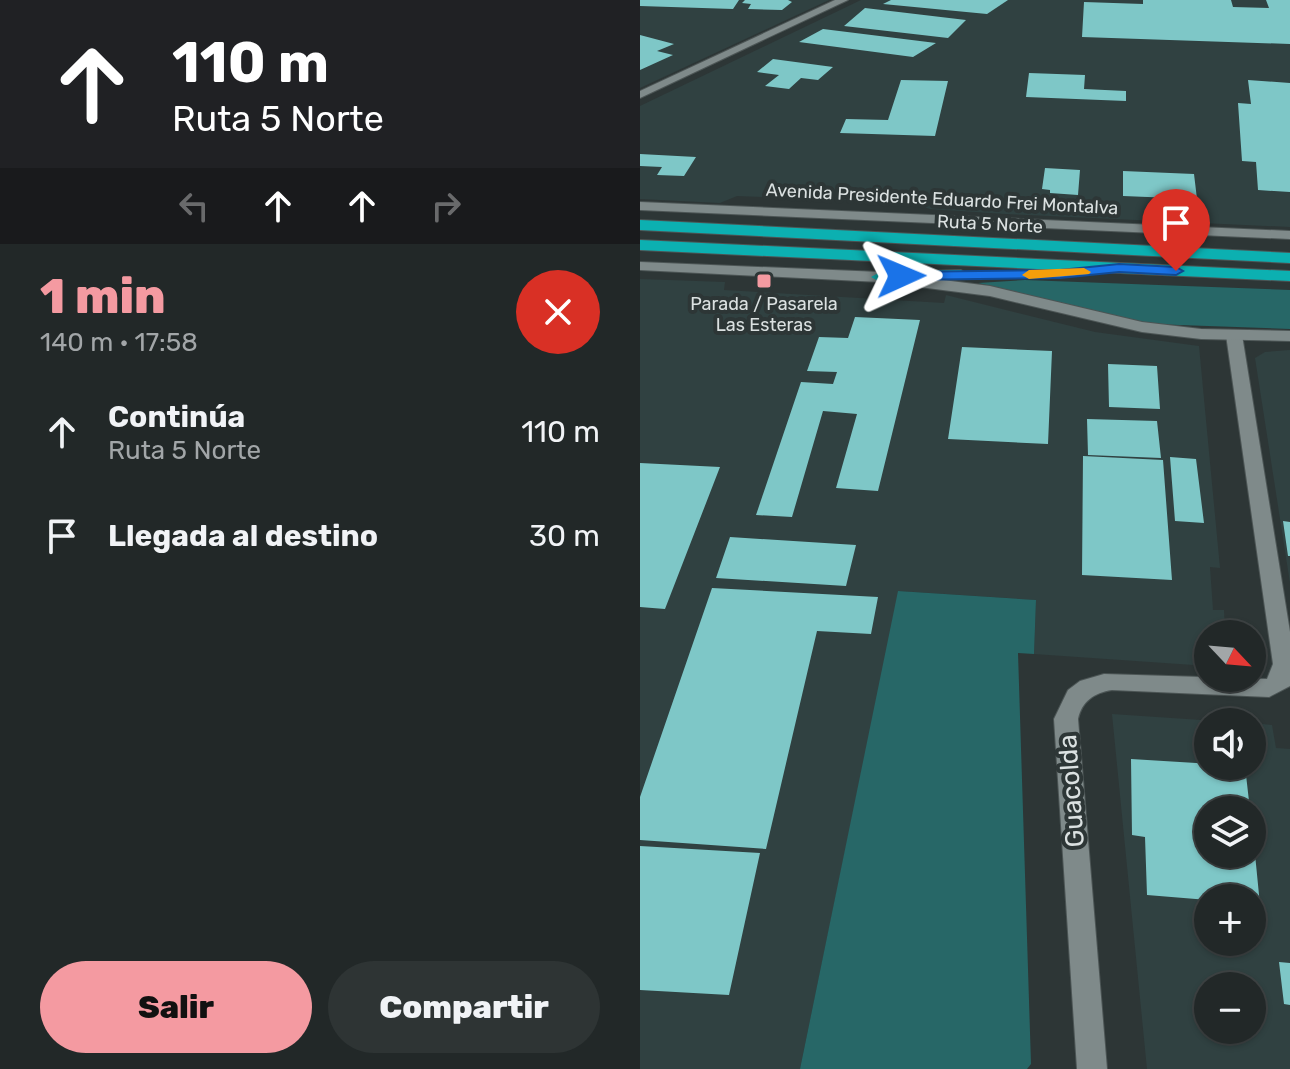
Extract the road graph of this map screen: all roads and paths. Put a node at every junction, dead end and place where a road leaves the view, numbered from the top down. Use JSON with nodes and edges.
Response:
{"nodes":[{"id":1,"x":843,"y":0,"type":"edge"},
{"id":2,"x":640,"y":95,"type":"edge"},
{"id":3,"x":640,"y":208,"type":"edge"},
{"id":4,"x":640,"y":225,"type":"edge"},
{"id":5,"x":1290,"y":235,"type":"edge"},
{"id":6,"x":899,"y":240,"type":"junction"},
{"id":7,"x":640,"y":245,"type":"edge"},
{"id":8,"x":1290,"y":258,"type":"edge"},
{"id":9,"x":640,"y":266,"type":"edge"},
{"id":10,"x":1119,"y":268,"type":"junction"},
{"id":11,"x":1290,"y":276,"type":"edge"},
{"id":12,"x":880,"y":277,"type":"junction"},
{"id":13,"x":1234,"y":335,"type":"junction"},
{"id":14,"x":1290,"y":336,"type":"edge"},
{"id":15,"x":1287,"y":664,"type":"edge"},
{"id":16,"x":1092,"y":1069,"type":"edge"}],
"edges":[{"from":1,"to":2,"type":"main road"},
{"from":3,"to":5,"type":"main road","name":"Avenida Presidente Eduardo Frei Montalva"},
{"from":3,"to":6,"type":"highway"},
{"from":4,"to":6,"type":"highway","name":"Ruta 5 Norte"},
{"from":6,"to":8,"type":"highway","name":"Ruta 5 Norte"},
{"from":7,"to":10,"type":"highway","name":"Ruta 5 Norte"},
{"from":9,"to":12,"type":"main road"},
{"from":10,"to":11,"type":"highway","name":"Ruta 5 Norte"},
{"from":10,"to":12,"type":"highway"},
{"from":12,"to":13,"type":"main road"},
{"from":13,"to":14,"type":"main road"},
{"from":13,"to":15,"type":"main road"},
{"from":15,"to":16,"type":"main road","name":"Guacolda"}]}
